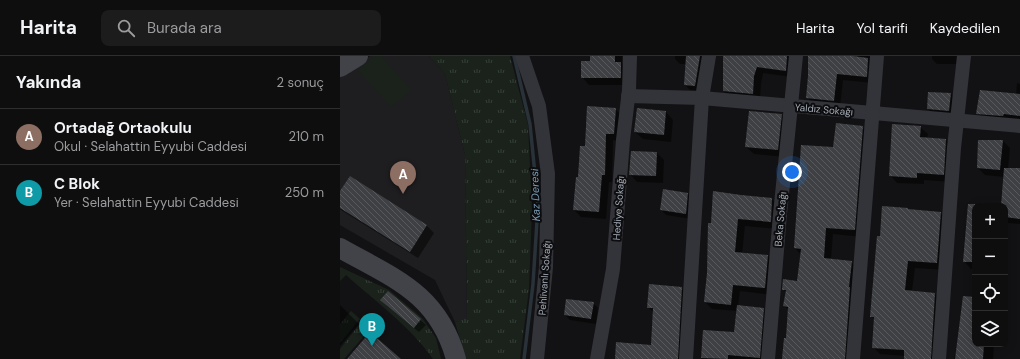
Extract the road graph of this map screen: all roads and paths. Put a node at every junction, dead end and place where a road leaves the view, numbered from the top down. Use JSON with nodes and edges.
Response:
{"nodes":[{"id":1,"x":358,"y":56,"type":"edge"},
{"id":2,"x":522,"y":56,"type":"edge"},
{"id":3,"x":630,"y":56,"type":"edge"},
{"id":4,"x":709,"y":56,"type":"edge"},
{"id":5,"x":796,"y":56,"type":"edge"},
{"id":6,"x":877,"y":56,"type":"edge"},
{"id":7,"x":964,"y":56,"type":"edge"},
{"id":8,"x":340,"y":67,"type":"edge"},
{"id":9,"x":628,"y":96,"type":"junction"},
{"id":10,"x":702,"y":98,"type":"junction"},
{"id":11,"x":791,"y":106,"type":"junction"},
{"id":12,"x":872,"y":114,"type":"junction"},
{"id":13,"x":957,"y":121,"type":"junction"},
{"id":14,"x":1020,"y":126,"type":"edge"},
{"id":15,"x":340,"y":248,"type":"edge"},
{"id":16,"x":456,"y":359,"type":"edge"},
{"id":17,"x":537,"y":359,"type":"edge"},
{"id":18,"x":597,"y":359,"type":"edge"},
{"id":19,"x":686,"y":359,"type":"edge"},
{"id":20,"x":768,"y":359,"type":"edge"},
{"id":21,"x":853,"y":359,"type":"edge"},
{"id":22,"x":939,"y":359,"type":"edge"}],
"edges":[{"from":1,"to":8,"type":"main road"},
{"from":2,"to":17,"type":"street","name":"Pehlivanlı Sokağı"},
{"from":3,"to":9,"type":"street","name":"Hediye Sokağı"},
{"from":4,"to":10,"type":"street"},
{"from":5,"to":11,"type":"street","name":"Beka Sokağı"},
{"from":6,"to":12,"type":"street"},
{"from":7,"to":13,"type":"street"},
{"from":9,"to":10,"type":"street","name":"Yaldız Sokağı"},
{"from":9,"to":18,"type":"street","name":"Hediye Sokağı"},
{"from":10,"to":11,"type":"street","name":"Yaldız Sokağı"},
{"from":10,"to":19,"type":"street"},
{"from":11,"to":12,"type":"street","name":"Yaldız Sokağı"},
{"from":11,"to":20,"type":"street","name":"Beka Sokağı"},
{"from":12,"to":13,"type":"street","name":"Yaldız Sokağı"},
{"from":12,"to":21,"type":"street"},
{"from":13,"to":14,"type":"street","name":"Yaldız Sokağı"},
{"from":13,"to":22,"type":"street"},
{"from":15,"to":16,"type":"main road"}]}
